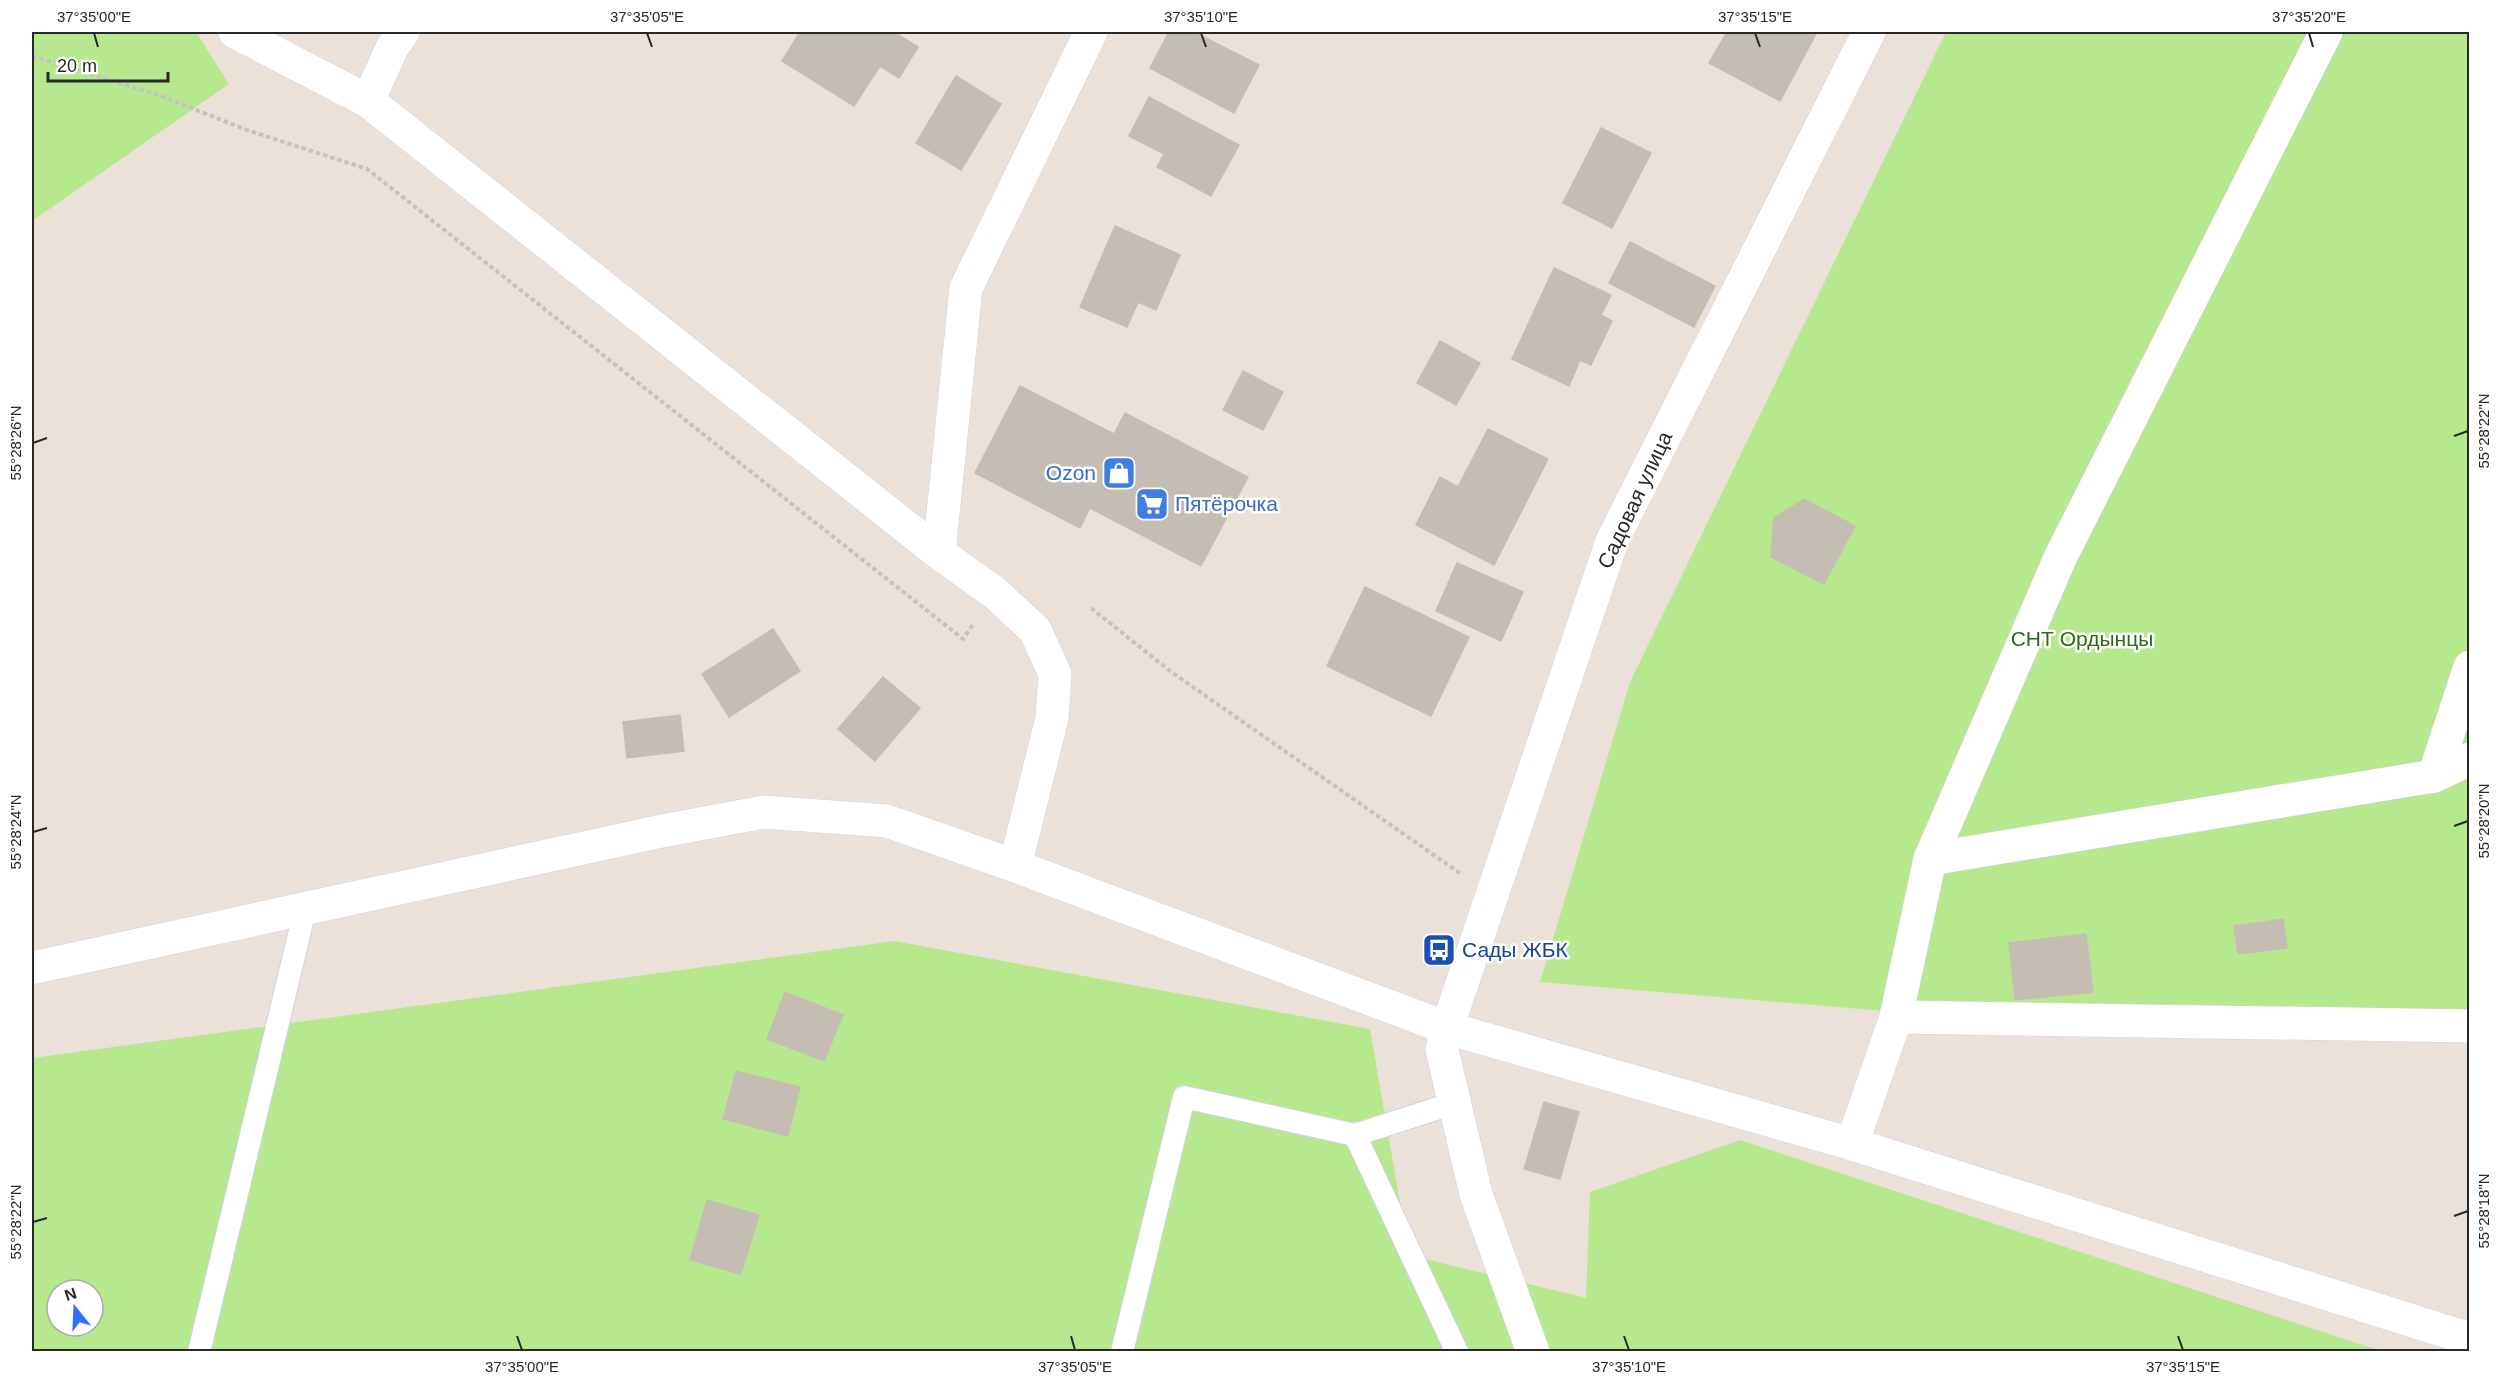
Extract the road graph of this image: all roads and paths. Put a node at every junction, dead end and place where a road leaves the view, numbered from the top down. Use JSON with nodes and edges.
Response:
{"nodes":[{"id":1,"x":235,"y":32,"type":"edge"},
{"id":2,"x":403,"y":32,"type":"edge"},
{"id":3,"x":1091,"y":32,"type":"edge"},
{"id":4,"x":1869,"y":32,"type":"edge"},
{"id":5,"x":2326,"y":32,"type":"edge"},
{"id":6,"x":32,"y":56,"type":"edge"},
{"id":7,"x":368,"y":101,"type":"junction"},
{"id":8,"x":939,"y":553,"type":"junction"},
{"id":9,"x":995,"y":593,"type":"junction"},
{"id":10,"x":1091,"y":608,"type":"dead end"},
{"id":11,"x":2469,"y":667,"type":"edge"},
{"id":12,"x":2469,"y":759,"type":"edge"},
{"id":13,"x":2434,"y":776,"type":"junction"},
{"id":14,"x":1930,"y":859,"type":"junction"},
{"id":15,"x":1014,"y":866,"type":"junction"},
{"id":16,"x":1491,"y":895,"type":"junction"},
{"id":17,"x":305,"y":910,"type":"junction"},
{"id":18,"x":32,"y":968,"type":"edge"},
{"id":19,"x":1896,"y":1017,"type":"junction"},
{"id":20,"x":2469,"y":1026,"type":"edge"},
{"id":21,"x":1447,"y":1028,"type":"junction"},
{"id":22,"x":1454,"y":1103,"type":"junction"},
{"id":23,"x":1356,"y":1135,"type":"junction"},
{"id":24,"x":1852,"y":1144,"type":"junction"},
{"id":25,"x":2469,"y":1339,"type":"edge"},
{"id":26,"x":199,"y":1352,"type":"edge"},
{"id":27,"x":1122,"y":1352,"type":"edge"},
{"id":28,"x":1457,"y":1352,"type":"edge"},
{"id":29,"x":1533,"y":1352,"type":"edge"}],
"edges":[{"from":1,"to":7,"type":"street"},
{"from":2,"to":7,"type":"street"},
{"from":3,"to":8,"type":"street"},
{"from":4,"to":16,"type":"street","name":"Садовая улица"},
{"from":5,"to":14,"type":"street"},
{"from":6,"to":9,"type":"path"},
{"from":7,"to":8,"type":"street"},
{"from":8,"to":9,"type":"street"},
{"from":9,"to":15,"type":"street"},
{"from":10,"to":16,"type":"path"},
{"from":11,"to":13,"type":"street"},
{"from":12,"to":13,"type":"street"},
{"from":13,"to":14,"type":"street"},
{"from":14,"to":19,"type":"street"},
{"from":15,"to":17,"type":"street"},
{"from":15,"to":21,"type":"street"},
{"from":16,"to":21,"type":"street","name":"Садовая улица"},
{"from":17,"to":18,"type":"street"},
{"from":17,"to":26,"type":"lane"},
{"from":19,"to":20,"type":"street"},
{"from":19,"to":24,"type":"street"},
{"from":21,"to":22,"type":"street","name":"Садовая улица"},
{"from":21,"to":24,"type":"street"},
{"from":22,"to":23,"type":"lane"},
{"from":22,"to":29,"type":"street","name":"Садовая улица"},
{"from":23,"to":27,"type":"lane"},
{"from":23,"to":28,"type":"lane"},
{"from":24,"to":25,"type":"street"}]}
